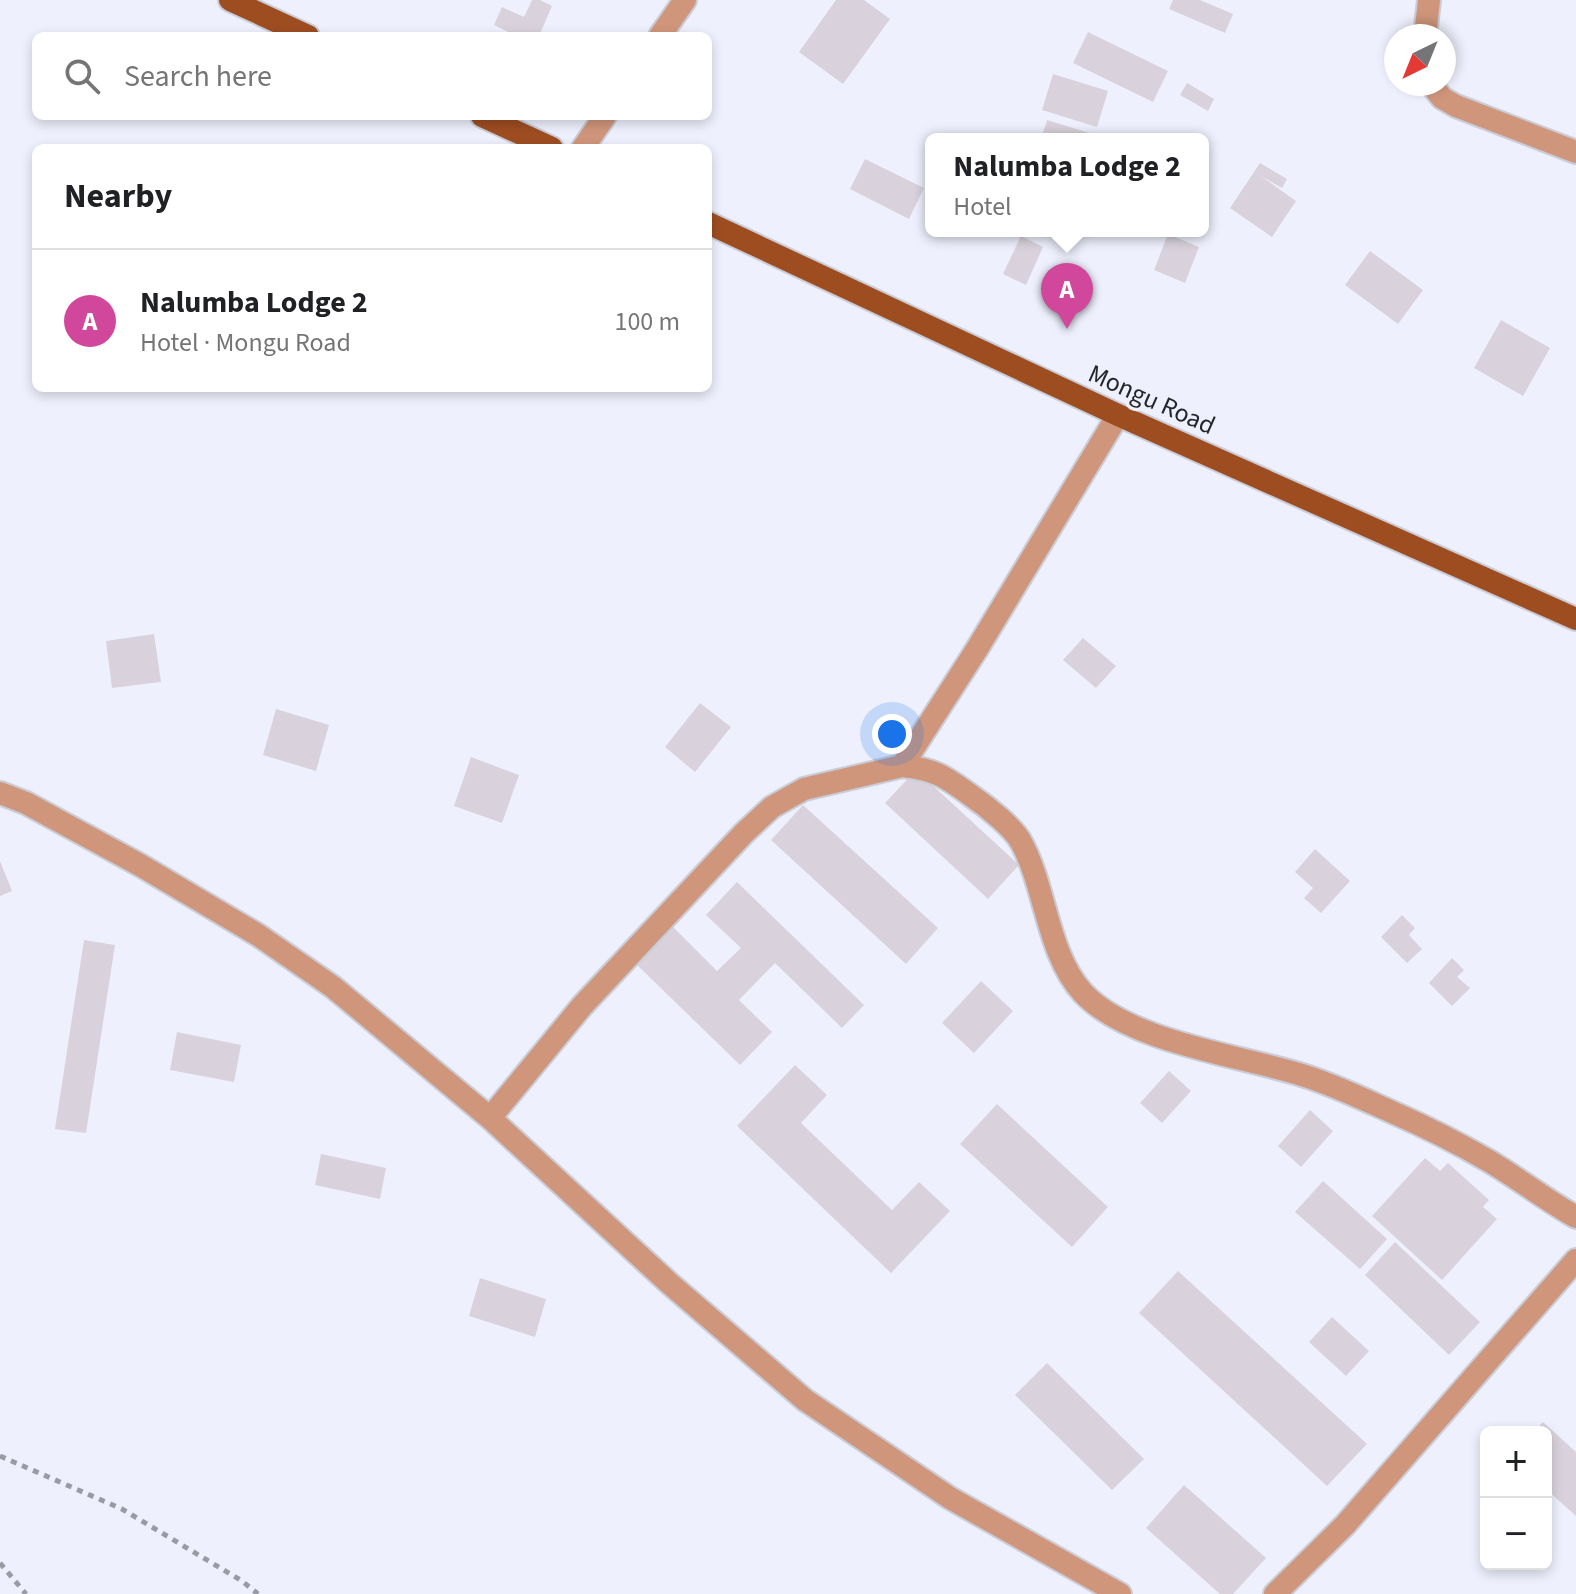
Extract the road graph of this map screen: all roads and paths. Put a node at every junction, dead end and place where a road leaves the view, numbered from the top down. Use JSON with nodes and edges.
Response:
{"nodes":[{"id":1,"x":230,"y":0,"type":"edge"},
{"id":2,"x":685,"y":0,"type":"edge"},
{"id":3,"x":1429,"y":0,"type":"edge"},
{"id":4,"x":1426,"y":24,"type":"edge"},
{"id":5,"x":299,"y":32,"type":"edge"},
{"id":6,"x":663,"y":32,"type":"edge"},
{"id":7,"x":1440,"y":96,"type":"edge"},
{"id":8,"x":491,"y":120,"type":"edge"},
{"id":9,"x":602,"y":120,"type":"edge"},
{"id":10,"x":543,"y":144,"type":"edge"},
{"id":11,"x":586,"y":144,"type":"edge"},
{"id":12,"x":1576,"y":152,"type":"edge"},
{"id":13,"x":712,"y":225,"type":"edge"},
{"id":14,"x":1118,"y":415,"type":"junction"},
{"id":15,"x":1576,"y":619,"type":"edge"},
{"id":16,"x":902,"y":766,"type":"junction"},
{"id":17,"x":0,"y":793,"type":"edge"},
{"id":18,"x":490,"y":1118,"type":"junction"},
{"id":19,"x":1576,"y":1217,"type":"edge"},
{"id":20,"x":1576,"y":1260,"type":"edge"},
{"id":21,"x":0,"y":1456,"type":"edge"},
{"id":22,"x":0,"y":1563,"type":"edge"},
{"id":23,"x":26,"y":1594,"type":"edge"},
{"id":24,"x":258,"y":1594,"type":"edge"},
{"id":25,"x":1120,"y":1594,"type":"edge"},
{"id":26,"x":1275,"y":1594,"type":"edge"}],
"edges":[{"from":1,"to":5,"type":"main road"},
{"from":2,"to":6,"type":"street"},
{"from":3,"to":4,"type":"street"},
{"from":7,"to":12,"type":"street"},
{"from":8,"to":10,"type":"main road"},
{"from":9,"to":11,"type":"street"},
{"from":13,"to":14,"type":"main road","name":"Mongu Road"},
{"from":14,"to":15,"type":"main road","name":"Mongu Road"},
{"from":14,"to":16,"type":"street"},
{"from":16,"to":18,"type":"street"},
{"from":16,"to":19,"type":"street"},
{"from":17,"to":18,"type":"street"},
{"from":18,"to":25,"type":"street"},
{"from":20,"to":26,"type":"street"},
{"from":21,"to":24,"type":"path"},
{"from":22,"to":23,"type":"path"}]}
